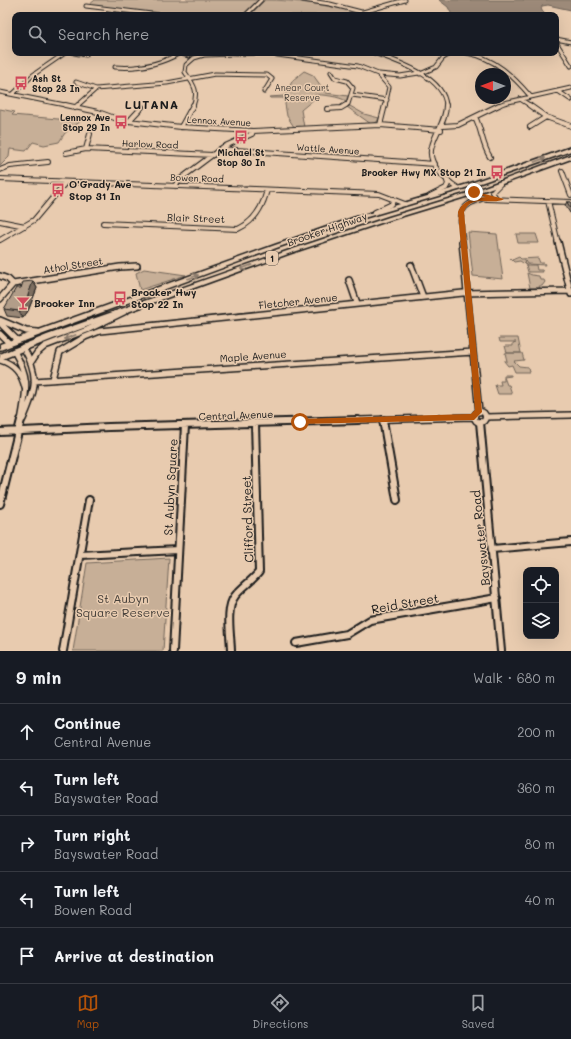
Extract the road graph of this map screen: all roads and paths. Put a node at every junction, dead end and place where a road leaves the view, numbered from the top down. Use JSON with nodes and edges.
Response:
{"nodes":[{"id":1,"x":261,"y":0,"type":"edge"},
{"id":2,"x":303,"y":0,"type":"edge"},
{"id":3,"x":384,"y":0,"type":"edge"},
{"id":4,"x":405,"y":0,"type":"edge"},
{"id":5,"x":388,"y":4,"type":"junction"},
{"id":6,"x":86,"y":6,"type":"dead end"},
{"id":7,"x":111,"y":9,"type":"junction"},
{"id":8,"x":109,"y":12,"type":"edge"},
{"id":9,"x":134,"y":12,"type":"edge"},
{"id":10,"x":249,"y":12,"type":"edge"},
{"id":11,"x":363,"y":12,"type":"joint"},
{"id":12,"x":559,"y":40,"type":"edge"},
{"id":13,"x":571,"y":42,"type":"edge"},
{"id":14,"x":559,"y":47,"type":"edge"},
{"id":15,"x":60,"y":56,"type":"edge"},
{"id":16,"x":175,"y":56,"type":"edge"},
{"id":17,"x":201,"y":56,"type":"edge"},
{"id":18,"x":285,"y":56,"type":"edge"},
{"id":19,"x":382,"y":56,"type":"edge"},
{"id":20,"x":446,"y":56,"type":"edge"},
{"id":21,"x":482,"y":56,"type":"edge"},
{"id":22,"x":571,"y":66,"type":"edge"},
{"id":23,"x":115,"y":68,"type":"dead end"},
{"id":24,"x":331,"y":72,"type":"dead end"},
{"id":25,"x":378,"y":74,"type":"junction"},
{"id":26,"x":419,"y":74,"type":"junction"},
{"id":27,"x":189,"y":78,"type":"junction"},
{"id":28,"x":76,"y":82,"type":"dead end"},
{"id":29,"x":571,"y":88,"type":"edge"},
{"id":30,"x":96,"y":89,"type":"junction"},
{"id":31,"x":558,"y":91,"type":"junction"},
{"id":32,"x":0,"y":92,"type":"edge"},
{"id":33,"x":264,"y":92,"type":"dead end"},
{"id":34,"x":12,"y":94,"type":"junction"},
{"id":35,"x":352,"y":95,"type":"junction"},
{"id":36,"x":532,"y":97,"type":"junction"},
{"id":37,"x":520,"y":99,"type":"junction"},
{"id":38,"x":387,"y":100,"type":"junction"},
{"id":39,"x":571,"y":100,"type":"edge"},
{"id":40,"x":142,"y":107,"type":"dead end"},
{"id":41,"x":75,"y":108,"type":"junction"},
{"id":42,"x":326,"y":109,"type":"dead end"},
{"id":43,"x":475,"y":117,"type":"junction"},
{"id":44,"x":546,"y":117,"type":"junction"},
{"id":45,"x":129,"y":121,"type":"junction"},
{"id":46,"x":380,"y":125,"type":"junction"},
{"id":47,"x":571,"y":126,"type":"edge"},
{"id":48,"x":181,"y":127,"type":"junction"},
{"id":49,"x":530,"y":127,"type":"dead end"},
{"id":50,"x":442,"y":128,"type":"junction"},
{"id":51,"x":254,"y":131,"type":"junction"},
{"id":52,"x":90,"y":134,"type":"dead end"},
{"id":53,"x":571,"y":148,"type":"edge"},
{"id":54,"x":86,"y":149,"type":"junction"},
{"id":55,"x":220,"y":149,"type":"junction"},
{"id":56,"x":66,"y":153,"type":"dead end"},
{"id":57,"x":213,"y":155,"type":"junction"},
{"id":58,"x":490,"y":157,"type":"dead end"},
{"id":59,"x":571,"y":157,"type":"edge"},
{"id":60,"x":48,"y":162,"type":"dead end"},
{"id":61,"x":435,"y":164,"type":"junction"},
{"id":62,"x":542,"y":168,"type":"junction"},
{"id":63,"x":0,"y":170,"type":"edge"},
{"id":64,"x":562,"y":171,"type":"dead end"},
{"id":65,"x":441,"y":173,"type":"junction"},
{"id":66,"x":0,"y":179,"type":"edge"},
{"id":67,"x":445,"y":179,"type":"junction"},
{"id":68,"x":66,"y":182,"type":"junction"},
{"id":69,"x":500,"y":184,"type":"junction"},
{"id":70,"x":175,"y":186,"type":"junction"},
{"id":71,"x":467,"y":189,"type":"junction"},
{"id":72,"x":267,"y":190,"type":"junction"},
{"id":73,"x":571,"y":195,"type":"edge"},
{"id":74,"x":428,"y":198,"type":"junction"},
{"id":75,"x":485,"y":198,"type":"junction"},
{"id":76,"x":393,"y":199,"type":"junction"},
{"id":77,"x":498,"y":199,"type":"junction"},
{"id":78,"x":548,"y":201,"type":"junction"},
{"id":79,"x":571,"y":202,"type":"edge"},
{"id":80,"x":405,"y":204,"type":"junction"},
{"id":81,"x":370,"y":215,"type":"junction"},
{"id":82,"x":0,"y":221,"type":"edge"},
{"id":83,"x":103,"y":223,"type":"dead end"},
{"id":84,"x":25,"y":226,"type":"junction"},
{"id":85,"x":0,"y":240,"type":"edge"},
{"id":86,"x":411,"y":265,"type":"dead end"},
{"id":87,"x":137,"y":266,"type":"dead end"},
{"id":88,"x":0,"y":276,"type":"edge"},
{"id":89,"x":349,"y":280,"type":"dead end"},
{"id":90,"x":13,"y":284,"type":"junction"},
{"id":91,"x":571,"y":292,"type":"edge"},
{"id":92,"x":467,"y":293,"type":"junction"},
{"id":93,"x":423,"y":297,"type":"junction"},
{"id":94,"x":0,"y":298,"type":"edge"},
{"id":95,"x":357,"y":303,"type":"junction"},
{"id":96,"x":130,"y":309,"type":"junction"},
{"id":97,"x":0,"y":320,"type":"edge"},
{"id":98,"x":0,"y":324,"type":"edge"},
{"id":99,"x":39,"y":332,"type":"junction"},
{"id":100,"x":0,"y":334,"type":"edge"},
{"id":101,"x":17,"y":340,"type":"junction"},
{"id":102,"x":9,"y":343,"type":"junction"},
{"id":103,"x":0,"y":347,"type":"edge"},
{"id":104,"x":23,"y":347,"type":"junction"},
{"id":105,"x":14,"y":351,"type":"junction"},
{"id":106,"x":473,"y":352,"type":"junction"},
{"id":107,"x":0,"y":357,"type":"edge"},
{"id":108,"x":0,"y":360,"type":"edge"},
{"id":109,"x":31,"y":362,"type":"junction"},
{"id":110,"x":53,"y":379,"type":"junction"},
{"id":111,"x":34,"y":381,"type":"junction"},
{"id":112,"x":26,"y":392,"type":"junction"},
{"id":113,"x":479,"y":412,"type":"junction"},
{"id":114,"x":571,"y":414,"type":"edge"},
{"id":115,"x":474,"y":417,"type":"junction"},
{"id":116,"x":486,"y":417,"type":"junction"},
{"id":117,"x":383,"y":420,"type":"junction"},
{"id":118,"x":480,"y":422,"type":"junction"},
{"id":119,"x":255,"y":423,"type":"junction"},
{"id":120,"x":20,"y":424,"type":"junction"},
{"id":121,"x":185,"y":425,"type":"junction"},
{"id":122,"x":0,"y":432,"type":"edge"},
{"id":123,"x":18,"y":432,"type":"junction"},
{"id":124,"x":89,"y":500,"type":"dead end"},
{"id":125,"x":397,"y":500,"type":"dead end"},
{"id":126,"x":0,"y":504,"type":"edge"},
{"id":127,"x":571,"y":542,"type":"edge"},
{"id":128,"x":492,"y":549,"type":"junction"},
{"id":129,"x":178,"y":550,"type":"junction"},
{"id":130,"x":80,"y":555,"type":"junction"},
{"id":131,"x":497,"y":598,"type":"junction"},
{"id":132,"x":296,"y":643,"type":"dead end"},
{"id":133,"x":63,"y":651,"type":"edge"},
{"id":134,"x":173,"y":651,"type":"edge"},
{"id":135,"x":231,"y":651,"type":"edge"},
{"id":136,"x":501,"y":651,"type":"edge"}],
"edges":[{"from":1,"to":10,"type":"street"},
{"from":2,"to":11,"type":"street"},
{"from":3,"to":5,"type":"street"},
{"from":4,"to":5,"type":"street"},
{"from":5,"to":11,"type":"street"},
{"from":6,"to":7,"type":"street"},
{"from":7,"to":8,"type":"street"},
{"from":7,"to":9,"type":"street"},
{"from":12,"to":13,"type":"street"},
{"from":14,"to":22,"type":"street"},
{"from":15,"to":34,"type":"street"},
{"from":16,"to":23,"type":"street"},
{"from":17,"to":27,"type":"street"},
{"from":18,"to":25,"type":"street"},
{"from":19,"to":26,"type":"street"},
{"from":20,"to":26,"type":"street"},
{"from":21,"to":36,"type":"street"},
{"from":24,"to":35,"type":"street"},
{"from":25,"to":26,"type":"street"},
{"from":25,"to":38,"type":"street"},
{"from":26,"to":50,"type":"street"},
{"from":27,"to":30,"type":"street"},
{"from":27,"to":33,"type":"street"},
{"from":27,"to":48,"type":"street"},
{"from":28,"to":30,"type":"street"},
{"from":29,"to":31,"type":"street","name":"Lennox Avenue"},
{"from":30,"to":41,"type":"street"},
{"from":31,"to":36,"type":"street","name":"Lennox Avenue"},
{"from":31,"to":39,"type":"street"},
{"from":32,"to":34,"type":"street","name":"Lennox Avenue"},
{"from":34,"to":41,"type":"street","name":"Lennox Avenue"},
{"from":35,"to":38,"type":"street"},
{"from":35,"to":42,"type":"street"},
{"from":36,"to":37,"type":"street","name":"Lennox Avenue"},
{"from":37,"to":43,"type":"street","name":"Lennox Avenue"},
{"from":37,"to":44,"type":"street"},
{"from":38,"to":46,"type":"street"},
{"from":40,"to":45,"type":"street"},
{"from":41,"to":45,"type":"street","name":"Lennox Avenue"},
{"from":43,"to":50,"type":"street","name":"Lennox Avenue"},
{"from":43,"to":58,"type":"street"},
{"from":44,"to":47,"type":"street"},
{"from":44,"to":49,"type":"street"},
{"from":45,"to":48,"type":"street","name":"Lennox Avenue"},
{"from":46,"to":50,"type":"street","name":"Lennox Avenue"},
{"from":46,"to":51,"type":"street","name":"Lennox Avenue"},
{"from":48,"to":51,"type":"street","name":"Lennox Avenue"},
{"from":50,"to":61,"type":"street"},
{"from":51,"to":55,"type":"street"},
{"from":52,"to":54,"type":"street"},
{"from":71,"to":53,"type":"highway","name":"Brooker Highway","number":"1","one_way":true},
{"from":54,"to":56,"type":"street","name":"Harlow Road"},
{"from":54,"to":57,"type":"street","name":"Harlow Road"},
{"from":55,"to":57,"type":"street"},
{"from":55,"to":61,"type":"street","name":"Wattle Avenue"},
{"from":57,"to":70,"type":"street"},
{"from":59,"to":62,"type":"highway","name":"Brooker Highway","number":"1"},
{"from":60,"to":63,"type":"street"},
{"from":61,"to":65,"type":"street"},
{"from":62,"to":69,"type":"highway","name":"Brooker Highway","number":"1"},
{"from":62,"to":71,"type":"highway"},
{"from":64,"to":73,"type":"street"},
{"from":65,"to":67,"type":"street"},
{"from":65,"to":71,"type":"street"},
{"from":66,"to":68,"type":"street","name":"Bowen Road"},
{"from":67,"to":71,"type":"street"},
{"from":67,"to":74,"type":"street"},
{"from":68,"to":70,"type":"street","name":"Bowen Road"},
{"from":68,"to":84,"type":"street"},
{"from":69,"to":71,"type":"highway","name":"Brooker Highway","number":"1"},
{"from":69,"to":77,"type":"street"},
{"from":70,"to":72,"type":"street","name":"Bowen Road"},
{"from":71,"to":74,"type":"highway","name":"Brooker Highway","number":"1"},
{"from":71,"to":75,"type":"street"},
{"from":71,"to":77,"type":"street"},
{"from":71,"to":80,"type":"highway"},
{"from":71,"to":96,"type":"highway","name":"Brooker Highway","number":"1","one_way":true},
{"from":72,"to":76,"type":"street","name":"Bowen Road"},
{"from":72,"to":83,"type":"street","name":"Blair Street"},
{"from":74,"to":80,"type":"highway","name":"Brooker Highway","number":"1"},
{"from":75,"to":77,"type":"street"},
{"from":75,"to":92,"type":"street"},
{"from":76,"to":80,"type":"street","name":"Bowen Road"},
{"from":76,"to":81,"type":"street"},
{"from":77,"to":78,"type":"street"},
{"from":78,"to":79,"type":"street"},
{"from":78,"to":91,"type":"street"},
{"from":80,"to":81,"type":"highway","name":"Brooker Highway","number":"1"},
{"from":99,"to":81,"type":"highway","name":"Brooker Highway","number":"1","one_way":true},
{"from":82,"to":84,"type":"street"},
{"from":84,"to":85,"type":"street"},
{"from":86,"to":93,"type":"street"},
{"from":87,"to":90,"type":"street","name":"Athol Street"},
{"from":88,"to":90,"type":"street"},
{"from":89,"to":95,"type":"street"},
{"from":90,"to":94,"type":"street"},
{"from":91,"to":92,"type":"street","name":"Fletcher Avenue"},
{"from":92,"to":93,"type":"street","name":"Fletcher Avenue"},
{"from":92,"to":106,"type":"street"},
{"from":93,"to":95,"type":"street","name":"Fletcher Avenue"},
{"from":95,"to":110,"type":"street","name":"Fletcher Avenue"},
{"from":96,"to":104,"type":"highway","name":"Brooker Highway","number":"1"},
{"from":96,"to":109,"type":"street","one_way":true},
{"from":97,"to":99,"type":"street"},
{"from":98,"to":101,"type":"street"},
{"from":99,"to":101,"type":"highway","name":"Brooker Highway","number":"1"},
{"from":100,"to":102,"type":"street"},
{"from":101,"to":102,"type":"highway","name":"Brooker Highway","number":"1"},
{"from":101,"to":104,"type":"highway"},
{"from":102,"to":103,"type":"highway","name":"Brooker Highway","number":"1"},
{"from":102,"to":105,"type":"highway"},
{"from":104,"to":105,"type":"highway","name":"Brooker Highway","number":"1"},
{"from":104,"to":109,"type":"street"},
{"from":105,"to":107,"type":"highway","name":"Brooker Highway","number":"1"},
{"from":105,"to":112,"type":"street"},
{"from":106,"to":110,"type":"street","name":"Maple Avenue"},
{"from":106,"to":113,"type":"street"},
{"from":108,"to":112,"type":"street"},
{"from":109,"to":111,"type":"street"},
{"from":110,"to":111,"type":"street","name":"Maple Avenue"},
{"from":111,"to":120,"type":"street"},
{"from":112,"to":120,"type":"street"},
{"from":113,"to":115,"type":"street"},
{"from":113,"to":116,"type":"street"},
{"from":114,"to":116,"type":"street"},
{"from":115,"to":117,"type":"street","name":"Central Avenue"},
{"from":115,"to":118,"type":"street"},
{"from":116,"to":118,"type":"street"},
{"from":117,"to":119,"type":"street","name":"Central Avenue"},
{"from":117,"to":125,"type":"street"},
{"from":118,"to":128,"type":"street","name":"Bayswater Road"},
{"from":119,"to":121,"type":"street","name":"Central Avenue"},
{"from":119,"to":135,"type":"street","name":"Clifford Street"},
{"from":120,"to":123,"type":"street"},
{"from":121,"to":123,"type":"street","name":"Central Avenue"},
{"from":121,"to":129,"type":"street","name":"St Aubyn Square"},
{"from":122,"to":123,"type":"street","name":"Central Avenue"},
{"from":123,"to":126,"type":"street"},
{"from":124,"to":130,"type":"street"},
{"from":127,"to":128,"type":"street"},
{"from":128,"to":131,"type":"street","name":"Bayswater Road"},
{"from":129,"to":130,"type":"street","name":"St Aubyn Square"},
{"from":129,"to":134,"type":"street","name":"St Aubyn Square"},
{"from":130,"to":133,"type":"street"},
{"from":131,"to":132,"type":"street","name":"Reid Street"},
{"from":131,"to":136,"type":"street","name":"Bayswater Road"}]}
